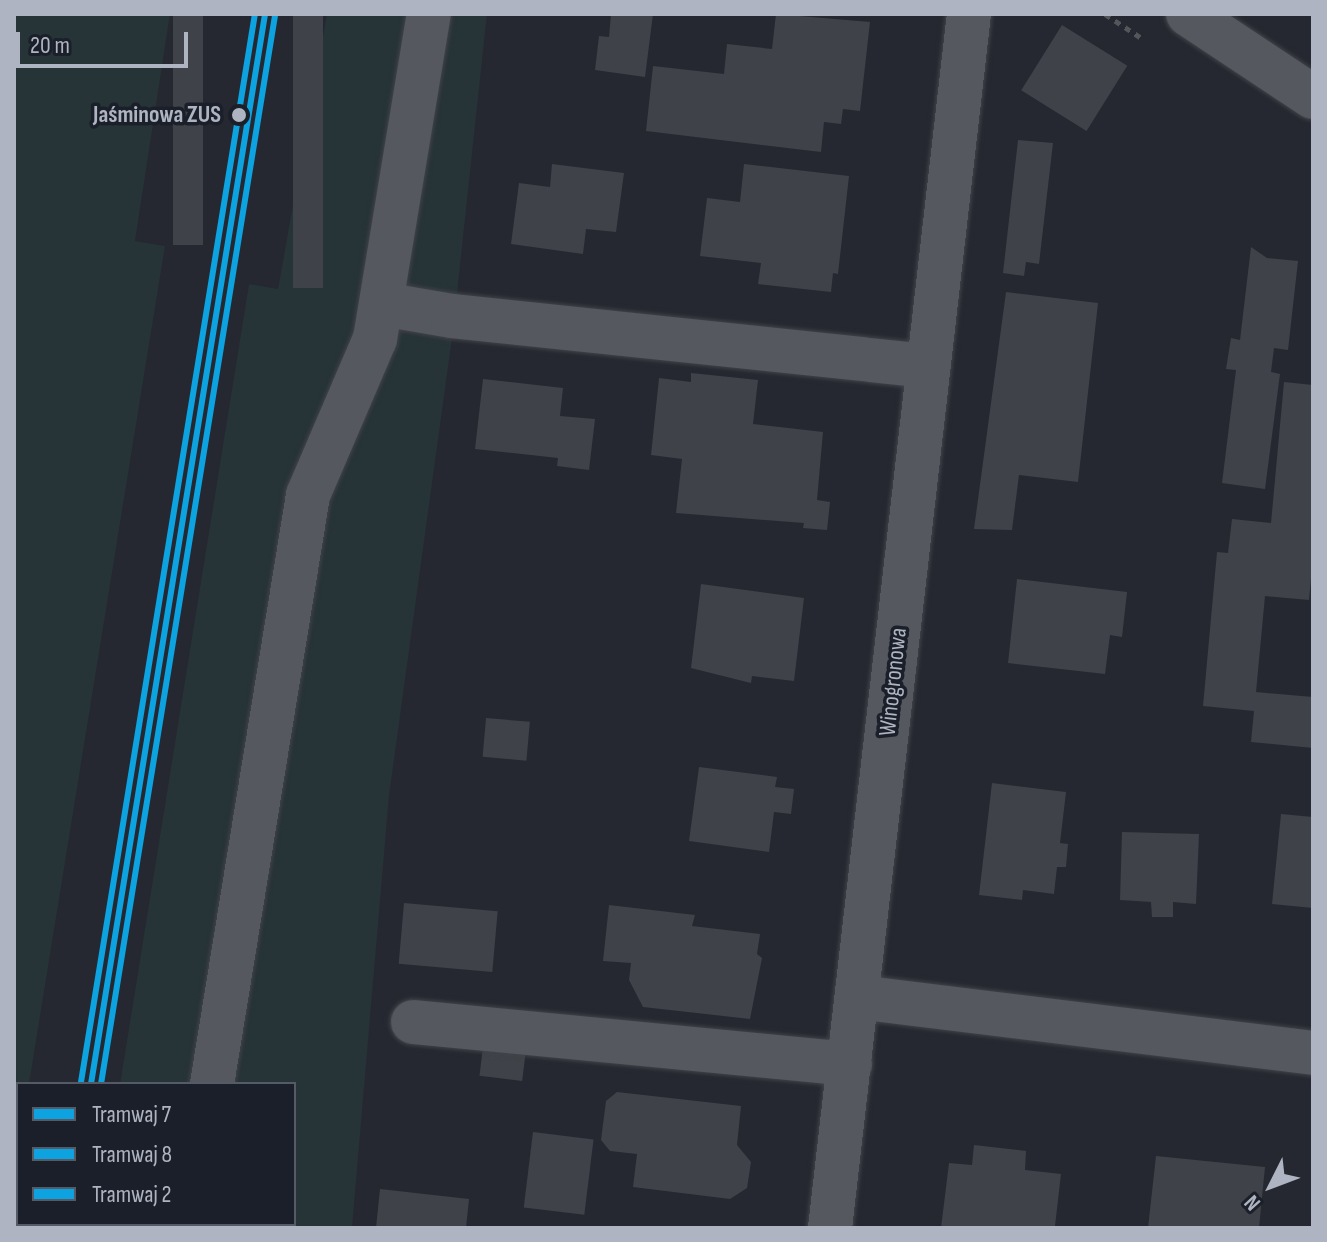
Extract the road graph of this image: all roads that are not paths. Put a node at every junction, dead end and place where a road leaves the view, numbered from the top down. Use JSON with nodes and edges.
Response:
{"nodes":[{"id":1,"x":429,"y":14,"type":"edge"},
{"id":2,"x":969,"y":14,"type":"edge"},
{"id":3,"x":1188,"y":14,"type":"edge"},
{"id":4,"x":1313,"y":97,"type":"edge"},
{"id":5,"x":382,"y":304,"type":"junction"},
{"id":6,"x":928,"y":366,"type":"junction"},
{"id":7,"x":858,"y":997,"type":"junction"},
{"id":8,"x":413,"y":1022,"type":"dead end"},
{"id":9,"x":1313,"y":1053,"type":"edge"},
{"id":10,"x":850,"y":1064,"type":"junction"},
{"id":11,"x":212,"y":1082,"type":"edge"},
{"id":12,"x":830,"y":1228,"type":"edge"}],
"edges":[{"from":1,"to":5,"type":"street"},
{"from":2,"to":6,"type":"street","name":"Winogronowa"},
{"from":3,"to":4,"type":"street"},
{"from":5,"to":6,"type":"street"},
{"from":5,"to":11,"type":"street"},
{"from":6,"to":7,"type":"street","name":"Winogronowa"},
{"from":7,"to":9,"type":"street"},
{"from":7,"to":10,"type":"street","name":"Winogronowa"},
{"from":8,"to":10,"type":"street"},
{"from":10,"to":12,"type":"street","name":"Winogronowa"}]}
